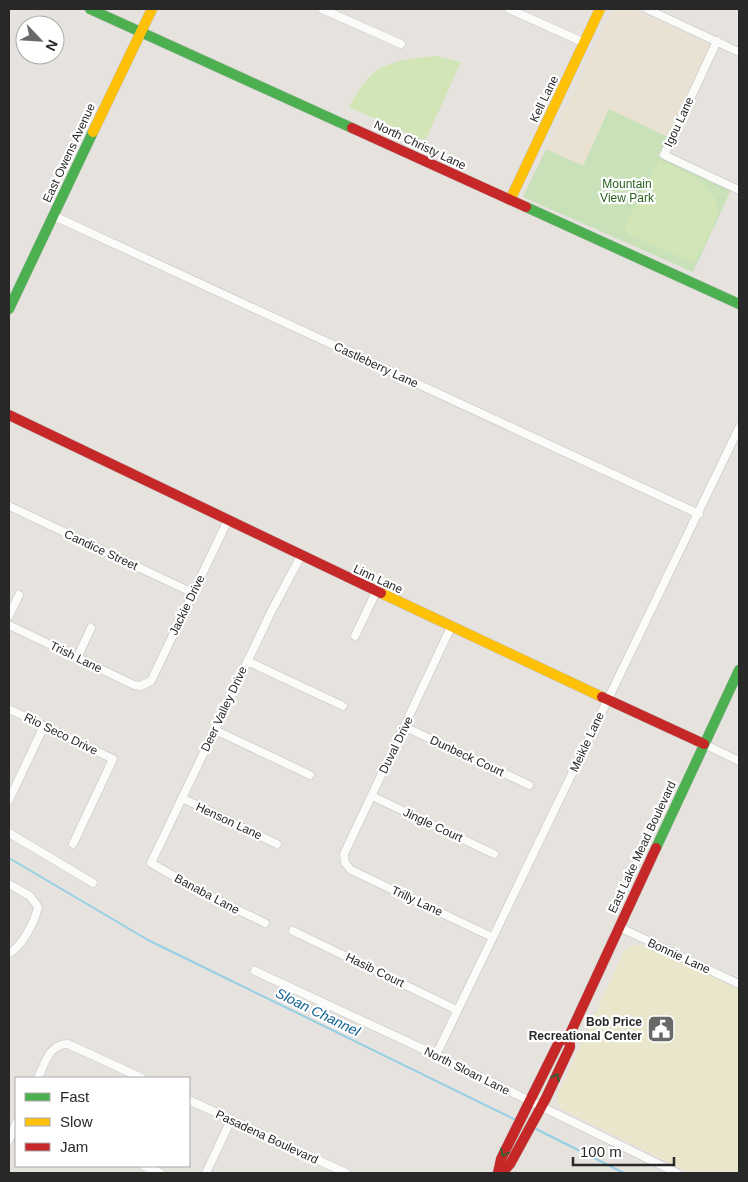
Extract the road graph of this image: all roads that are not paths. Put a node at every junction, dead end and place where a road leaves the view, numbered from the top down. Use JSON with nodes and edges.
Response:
{"nodes":[{"id":1,"x":90,"y":9,"type":"edge"},
{"id":2,"x":152,"y":9,"type":"edge"},
{"id":3,"x":322,"y":9,"type":"edge"},
{"id":4,"x":508,"y":9,"type":"edge"},
{"id":5,"x":600,"y":9,"type":"edge"},
{"id":6,"x":647,"y":9,"type":"edge"},
{"id":7,"x":141,"y":32,"type":"junction"},
{"id":8,"x":717,"y":42,"type":"junction"},
{"id":9,"x":585,"y":43,"type":"junction"},
{"id":10,"x":400,"y":44,"type":"dead end"},
{"id":11,"x":739,"y":52,"type":"edge"},
{"id":12,"x":739,"y":190,"type":"edge"},
{"id":13,"x":510,"y":200,"type":"junction"},
{"id":14,"x":54,"y":216,"type":"junction"},
{"id":15,"x":739,"y":304,"type":"edge"},
{"id":16,"x":9,"y":309,"type":"edge"},
{"id":17,"x":9,"y":415,"type":"edge"},
{"id":18,"x":739,"y":428,"type":"edge"},
{"id":19,"x":9,"y":506,"type":"edge"},
{"id":20,"x":699,"y":514,"type":"junction"},
{"id":21,"x":227,"y":522,"type":"junction"},
{"id":22,"x":301,"y":556,"type":"junction"},
{"id":23,"x":376,"y":592,"type":"junction"},
{"id":24,"x":193,"y":593,"type":"junction"},
{"id":25,"x":19,"y":595,"type":"dead end"},
{"id":26,"x":9,"y":616,"type":"edge"},
{"id":27,"x":9,"y":625,"type":"edge"},
{"id":28,"x":450,"y":627,"type":"junction"},
{"id":29,"x":91,"y":628,"type":"dead end"},
{"id":30,"x":355,"y":636,"type":"dead end"},
{"id":31,"x":77,"y":658,"type":"junction"},
{"id":32,"x":247,"y":661,"type":"junction"},
{"id":33,"x":739,"y":670,"type":"edge"},
{"id":34,"x":144,"y":685,"type":"joint"},
{"id":35,"x":608,"y":699,"type":"junction"},
{"id":36,"x":343,"y":706,"type":"dead end"},
{"id":37,"x":9,"y":709,"type":"edge"},
{"id":38,"x":44,"y":726,"type":"junction"},
{"id":39,"x":405,"y":728,"type":"junction"},
{"id":40,"x":215,"y":730,"type":"junction"},
{"id":41,"x":704,"y":744,"type":"junction"},
{"id":42,"x":739,"y":761,"type":"edge"},
{"id":43,"x":310,"y":775,"type":"dead end"},
{"id":44,"x":529,"y":785,"type":"dead end"},
{"id":45,"x":372,"y":796,"type":"junction"},
{"id":46,"x":182,"y":798,"type":"junction"},
{"id":47,"x":9,"y":800,"type":"edge"},
{"id":48,"x":9,"y":833,"type":"edge"},
{"id":49,"x":73,"y":844,"type":"dead end"},
{"id":50,"x":277,"y":844,"type":"dead end"},
{"id":51,"x":494,"y":854,"type":"dead end"},
{"id":52,"x":151,"y":863,"type":"joint"},
{"id":53,"x":345,"y":863,"type":"joint"},
{"id":54,"x":93,"y":883,"type":"dead end"},
{"id":55,"x":9,"y":884,"type":"edge"},
{"id":56,"x":265,"y":923,"type":"dead end"},
{"id":57,"x":619,"y":927,"type":"junction"},
{"id":58,"x":293,"y":931,"type":"dead end"},
{"id":59,"x":492,"y":936,"type":"junction"},
{"id":60,"x":9,"y":953,"type":"edge"},
{"id":61,"x":255,"y":971,"type":"dead end"},
{"id":62,"x":739,"y":984,"type":"edge"},
{"id":63,"x":457,"y":1010,"type":"junction"},
{"id":64,"x":569,"y":1036,"type":"junction"},
{"id":65,"x":436,"y":1056,"type":"junction"},
{"id":66,"x":38,"y":1077,"type":"edge"},
{"id":67,"x":140,"y":1077,"type":"edge"},
{"id":68,"x":190,"y":1100,"type":"edge"},
{"id":69,"x":531,"y":1102,"type":"junction"},
{"id":70,"x":541,"y":1106,"type":"junction"},
{"id":71,"x":231,"y":1120,"type":"junction"},
{"id":72,"x":15,"y":1125,"type":"edge"},
{"id":73,"x":9,"y":1140,"type":"edge"},
{"id":74,"x":146,"y":1167,"type":"edge"},
{"id":75,"x":160,"y":1173,"type":"edge"},
{"id":76,"x":206,"y":1173,"type":"edge"},
{"id":77,"x":346,"y":1173,"type":"edge"},
{"id":78,"x":500,"y":1173,"type":"edge"},
{"id":79,"x":677,"y":1173,"type":"edge"}],
"edges":[{"from":1,"to":7,"type":"street","name":"North Christy Lane"},
{"from":2,"to":7,"type":"street","name":"East Owens Avenue"},
{"from":3,"to":10,"type":"street"},
{"from":4,"to":9,"type":"street"},
{"from":5,"to":9,"type":"street","name":"Kell Lane"},
{"from":6,"to":8,"type":"street"},
{"from":7,"to":13,"type":"street","name":"North Christy Lane"},
{"from":7,"to":14,"type":"street","name":"East Owens Avenue"},
{"from":8,"to":11,"type":"street"},
{"from":8,"to":12,"type":"street","name":"Igou Lane"},
{"from":9,"to":13,"type":"street","name":"Kell Lane"},
{"from":13,"to":15,"type":"street","name":"North Christy Lane"},
{"from":14,"to":16,"type":"street","name":"East Owens Avenue"},
{"from":14,"to":20,"type":"street","name":"Castleberry Lane"},
{"from":17,"to":21,"type":"street","name":"Linn Lane"},
{"from":18,"to":20,"type":"street","name":"Meikle Lane"},
{"from":19,"to":24,"type":"street","name":"Candice Street"},
{"from":20,"to":35,"type":"street","name":"Meikle Lane"},
{"from":21,"to":22,"type":"street","name":"Linn Lane"},
{"from":21,"to":24,"type":"street","name":"Jackie Drive"},
{"from":22,"to":23,"type":"street","name":"Linn Lane"},
{"from":22,"to":32,"type":"street","name":"Deer Valley Drive"},
{"from":23,"to":28,"type":"street","name":"Linn Lane"},
{"from":23,"to":30,"type":"street"},
{"from":24,"to":34,"type":"street","name":"Jackie Drive"},
{"from":25,"to":26,"type":"street"},
{"from":27,"to":31,"type":"street","name":"Trish Lane"},
{"from":28,"to":35,"type":"street","name":"Linn Lane"},
{"from":28,"to":39,"type":"street","name":"Duval Drive"},
{"from":29,"to":31,"type":"street"},
{"from":31,"to":34,"type":"street","name":"Trish Lane"},
{"from":32,"to":36,"type":"street"},
{"from":32,"to":40,"type":"street","name":"Deer Valley Drive"},
{"from":33,"to":41,"type":"street","name":"East Lake Mead Boulevard"},
{"from":35,"to":41,"type":"street","name":"Linn Lane"},
{"from":35,"to":59,"type":"street","name":"Meikle Lane"},
{"from":37,"to":38,"type":"street","name":"Rio Seco Drive"},
{"from":38,"to":47,"type":"street"},
{"from":38,"to":49,"type":"street","name":"Rio Seco Drive"},
{"from":39,"to":44,"type":"street","name":"Dunbeck Court"},
{"from":39,"to":45,"type":"street","name":"Duval Drive"},
{"from":40,"to":43,"type":"street"},
{"from":40,"to":46,"type":"street","name":"Deer Valley Drive"},
{"from":41,"to":42,"type":"street","name":"Linn Lane"},
{"from":41,"to":57,"type":"street","name":"East Lake Mead Boulevard"},
{"from":45,"to":51,"type":"street","name":"Jingle Court"},
{"from":45,"to":53,"type":"street","name":"Duval Drive"},
{"from":46,"to":50,"type":"street","name":"Henson Lane"},
{"from":46,"to":52,"type":"street","name":"Deer Valley Drive"},
{"from":48,"to":54,"type":"street"},
{"from":52,"to":56,"type":"street","name":"Banaba Lane"},
{"from":53,"to":59,"type":"street","name":"Trilly Lane"},
{"from":55,"to":60,"type":"street"},
{"from":57,"to":62,"type":"street","name":"Bonnie Lane"},
{"from":57,"to":64,"type":"street","name":"East Lake Mead Boulevard"},
{"from":58,"to":63,"type":"street","name":"Hasib Court"},
{"from":59,"to":63,"type":"street","name":"Meikle Lane"},
{"from":61,"to":65,"type":"street","name":"North Sloan Lane"},
{"from":63,"to":65,"type":"street","name":"Meikle Lane"},
{"from":64,"to":69,"type":"street","name":"East Lake Mead Boulevard"},
{"from":70,"to":64,"type":"street","name":"East Lake Mead Boulevard","one_way":true},
{"from":65,"to":69,"type":"street","name":"North Sloan Lane"},
{"from":66,"to":67,"type":"street"},
{"from":68,"to":71,"type":"street","name":"Pasadena Boulevard"},
{"from":69,"to":70,"type":"street","name":"North Sloan Lane"},
{"from":69,"to":78,"type":"street","name":"East Lake Mead Boulevard","one_way":true},
{"from":70,"to":78,"type":"street","name":"East Lake Mead Boulevard"},
{"from":70,"to":79,"type":"street","name":"North Sloan Lane"},
{"from":71,"to":76,"type":"street"},
{"from":71,"to":77,"type":"street","name":"Pasadena Boulevard"},
{"from":72,"to":73,"type":"street"},
{"from":74,"to":75,"type":"street"}]}
